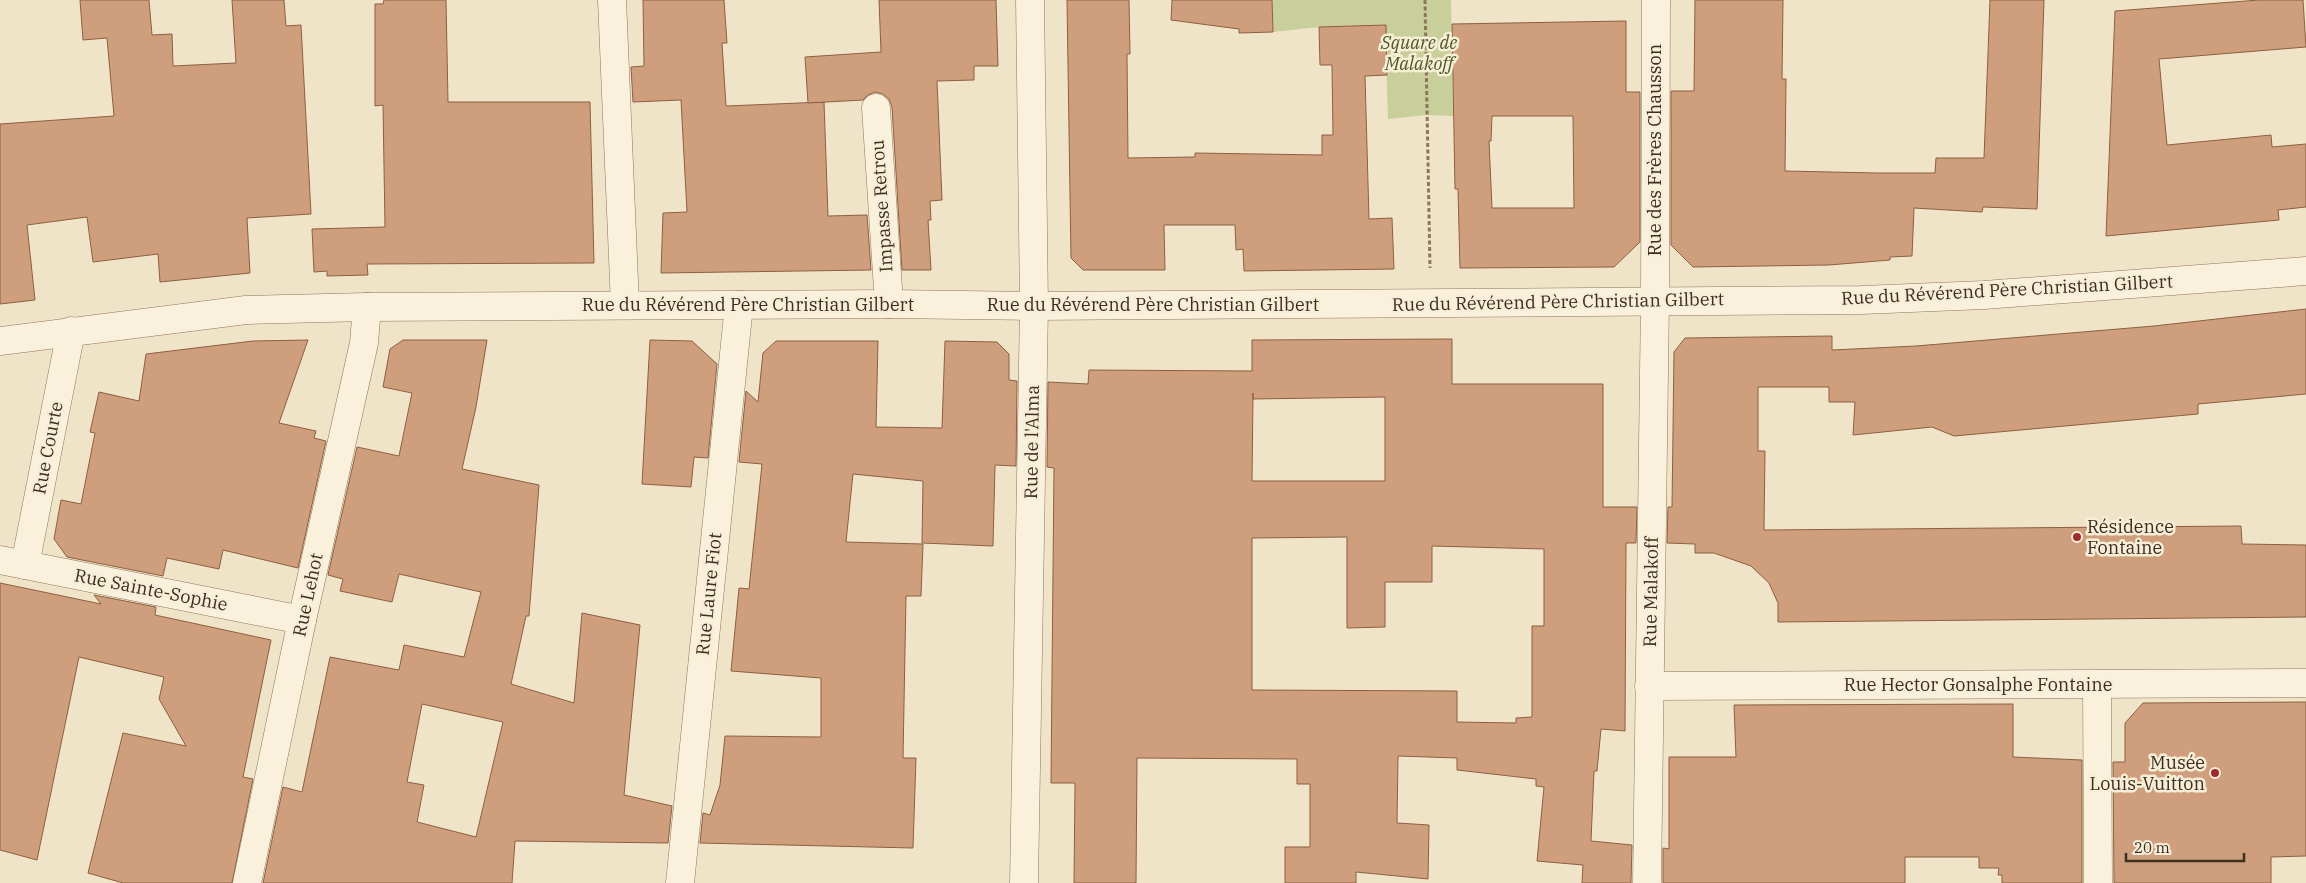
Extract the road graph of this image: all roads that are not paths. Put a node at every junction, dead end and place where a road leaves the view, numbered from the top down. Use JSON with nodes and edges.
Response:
{"nodes":[{"id":1,"x":612,"y":0,"type":"edge"},
{"id":2,"x":1030,"y":0,"type":"edge"},
{"id":3,"x":1656,"y":0,"type":"edge"},
{"id":4,"x":876,"y":108,"type":"dead end"},
{"id":5,"x":2306,"y":271,"type":"edge"},
{"id":6,"x":1655,"y":300,"type":"junction"},
{"id":7,"x":889,"y":304,"type":"junction"},
{"id":8,"x":625,"y":305,"type":"junction"},
{"id":9,"x":739,"y":305,"type":"junction"},
{"id":10,"x":1034,"y":306,"type":"junction"},
{"id":11,"x":368,"y":307,"type":"junction"},
{"id":12,"x":71,"y":331,"type":"junction"},
{"id":13,"x":0,"y":340,"type":"edge"},
{"id":14,"x":12,"y":563,"type":"edge"},
{"id":15,"x":302,"y":620,"type":"junction"},
{"id":16,"x":2306,"y":683,"type":"edge"},
{"id":17,"x":2097,"y":685,"type":"junction"},
{"id":18,"x":1649,"y":686,"type":"junction"},
{"id":19,"x":247,"y":883,"type":"edge"},
{"id":20,"x":680,"y":883,"type":"edge"},
{"id":21,"x":1024,"y":883,"type":"edge"},
{"id":22,"x":1647,"y":883,"type":"edge"},
{"id":23,"x":2098,"y":883,"type":"edge"}],
"edges":[{"from":1,"to":8,"type":"street"},
{"from":2,"to":10,"type":"street","name":"Rue de l'Alma"},
{"from":3,"to":6,"type":"street","name":"Rue des Frères Chausson"},
{"from":4,"to":7,"type":"street","name":"Impasse Retrou"},
{"from":5,"to":6,"type":"street","name":"Rue du Révérend Père Christian Gilbert"},
{"from":6,"to":10,"type":"street","name":"Rue du Révérend Père Christian Gilbert"},
{"from":6,"to":18,"type":"street","name":"Rue Malakoff"},
{"from":7,"to":9,"type":"street","name":"Rue du Révérend Père Christian Gilbert"},
{"from":7,"to":10,"type":"street","name":"Rue du Révérend Père Christian Gilbert"},
{"from":8,"to":9,"type":"street","name":"Rue du Révérend Père Christian Gilbert"},
{"from":8,"to":11,"type":"street","name":"Rue du Révérend Père Christian Gilbert"},
{"from":9,"to":20,"type":"street","name":"Rue Laure Fiot"},
{"from":10,"to":21,"type":"street","name":"Rue de l'Alma"},
{"from":11,"to":12,"type":"street","name":"Rue du Révérend Père Christian Gilbert"},
{"from":11,"to":15,"type":"street","name":"Rue Lehot"},
{"from":12,"to":13,"type":"street","name":"Rue du Révérend Père Christian Gilbert"},
{"from":12,"to":14,"type":"street","name":"Rue Courte"},
{"from":14,"to":15,"type":"street","name":"Rue Sainte-Sophie"},
{"from":15,"to":19,"type":"street","name":"Rue Lehot"},
{"from":16,"to":17,"type":"street","name":"Rue Hector Gonsalphe Fontaine"},
{"from":17,"to":18,"type":"street","name":"Rue Hector Gonsalphe Fontaine"},
{"from":17,"to":23,"type":"street"},
{"from":18,"to":22,"type":"street","name":"Rue Malakoff"}]}
